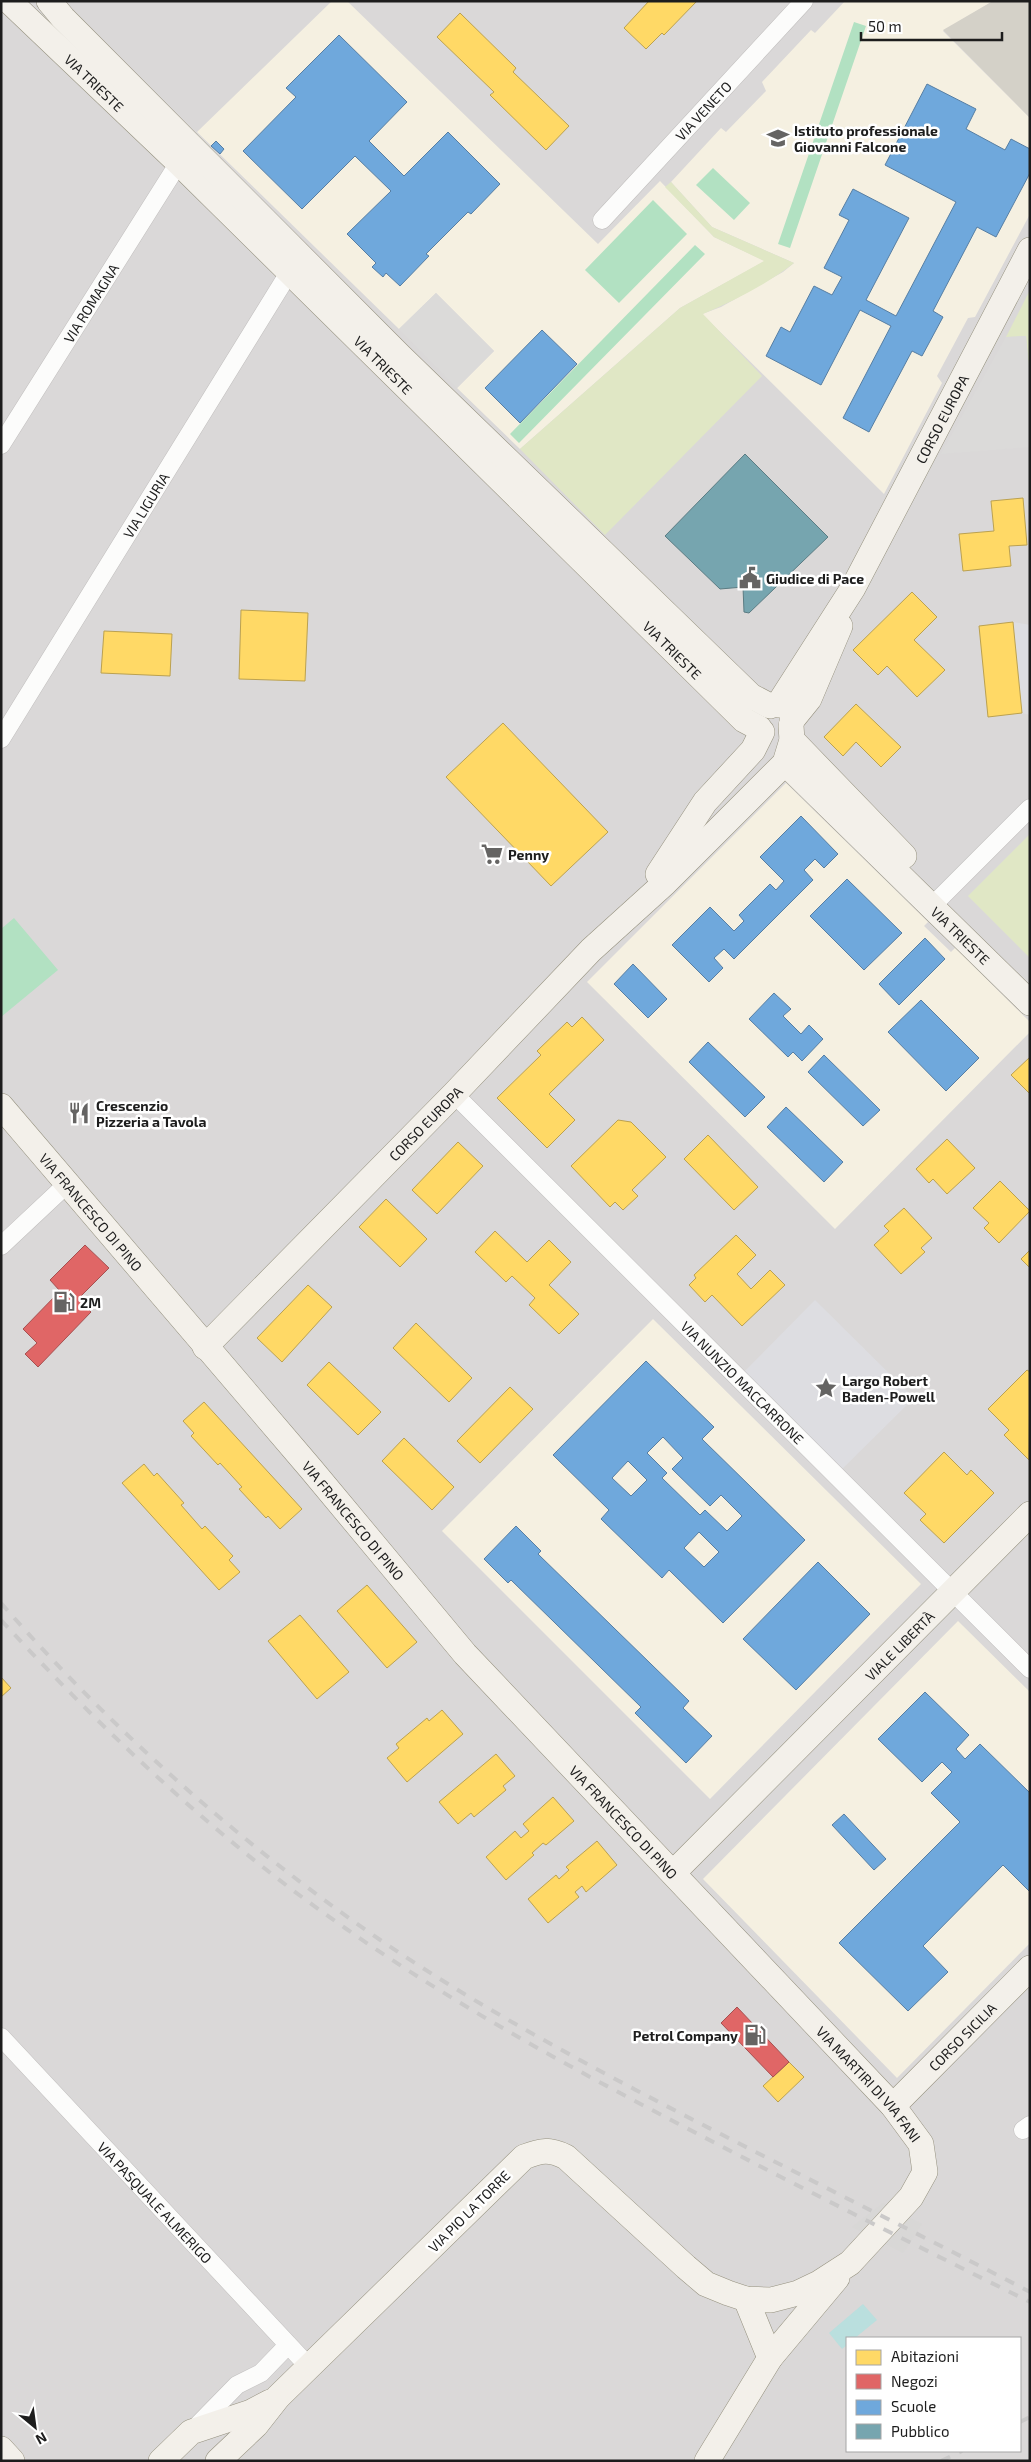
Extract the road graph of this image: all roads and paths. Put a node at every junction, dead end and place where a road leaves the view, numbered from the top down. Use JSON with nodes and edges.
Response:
{"nodes":[{"id":1,"x":49,"y":1,"type":"edge"},
{"id":2,"x":804,"y":1,"type":"edge"},
{"id":3,"x":8,"y":5,"type":"edge"},
{"id":4,"x":184,"y":154,"type":"junction"},
{"id":5,"x":602,"y":220,"type":"dead end"},
{"id":6,"x":1030,"y":250,"type":"edge"},
{"id":7,"x":294,"y":263,"type":"junction"},
{"id":8,"x":1,"y":445,"type":"edge"},
{"id":9,"x":779,"y":728,"type":"junction"},
{"id":10,"x":1,"y":739,"type":"edge"},
{"id":11,"x":732,"y":774,"type":"junction"},
{"id":12,"x":756,"y":792,"type":"junction"},
{"id":13,"x":1030,"y":808,"type":"edge"},
{"id":14,"x":937,"y":901,"type":"junction"},
{"id":15,"x":616,"y":926,"type":"junction"},
{"id":16,"x":1030,"y":982,"type":"edge"},
{"id":17,"x":1030,"y":1003,"type":"edge"},
{"id":18,"x":454,"y":1094,"type":"junction"},
{"id":19,"x":1,"y":1106,"type":"edge"},
{"id":20,"x":66,"y":1184,"type":"junction"},
{"id":21,"x":1,"y":1246,"type":"edge"},
{"id":22,"x":205,"y":1346,"type":"junction"},
{"id":23,"x":1030,"y":1514,"type":"edge"},
{"id":24,"x":952,"y":1592,"type":"junction"},
{"id":25,"x":1030,"y":1669,"type":"edge"},
{"id":26,"x":673,"y":1873,"type":"junction"},
{"id":27,"x":719,"y":1922,"type":"joint"},
{"id":28,"x":1030,"y":1968,"type":"edge"},
{"id":29,"x":1,"y":2037,"type":"edge"},
{"id":30,"x":893,"y":2106,"type":"junction"},
{"id":31,"x":850,"y":2263,"type":"junction"},
{"id":32,"x":746,"y":2299,"type":"junction"},
{"id":33,"x":288,"y":2345,"type":"junction"},
{"id":34,"x":770,"y":2358,"type":"junction"},
{"id":35,"x":310,"y":2368,"type":"junction"},
{"id":36,"x":278,"y":2397,"type":"junction"},
{"id":37,"x":191,"y":2432,"type":"junction"},
{"id":38,"x":1,"y":2450,"type":"edge"},
{"id":39,"x":12,"y":2461,"type":"edge"},
{"id":40,"x":160,"y":2461,"type":"edge"},
{"id":41,"x":218,"y":2461,"type":"edge"},
{"id":42,"x":707,"y":2461,"type":"edge"}],
"edges":[{"from":1,"to":4,"type":"street","name":"VIA TRIESTE"},
{"from":2,"to":5,"type":"street","name":"VIA VENETO"},
{"from":3,"to":4,"type":"street","name":"VIA TRIESTE"},
{"from":4,"to":7,"type":"street","name":"VIA TRIESTE"},
{"from":4,"to":8,"type":"street","name":"VIA ROMAGNA"},
{"from":6,"to":9,"type":"street","name":"CORSO EUROPA"},
{"from":7,"to":9,"type":"street","name":"VIA TRIESTE"},
{"from":7,"to":10,"type":"street","name":"VIA LIGURIA"},
{"from":9,"to":11,"type":"street"},
{"from":9,"to":12,"type":"street"},
{"from":9,"to":14,"type":"street","name":"VIA TRIESTE"},
{"from":11,"to":12,"type":"street"},
{"from":11,"to":15,"type":"street"},
{"from":12,"to":15,"type":"street"},
{"from":13,"to":14,"type":"street"},
{"from":14,"to":16,"type":"street","name":"VIA TRIESTE"},
{"from":14,"to":17,"type":"street","name":"VIA TRIESTE"},
{"from":15,"to":18,"type":"street","name":"CORSO EUROPA"},
{"from":18,"to":22,"type":"street","name":"CORSO EUROPA"},
{"from":18,"to":24,"type":"street","name":"VIA NUNZIO MACCARRONE"},
{"from":19,"to":20,"type":"street","name":"VIA FRANCESCO DI PINO"},
{"from":20,"to":21,"type":"street"},
{"from":20,"to":22,"type":"street","name":"VIA FRANCESCO DI PINO"},
{"from":22,"to":26,"type":"street","name":"VIA FRANCESCO DI PINO"},
{"from":23,"to":24,"type":"street","name":"VIALE LIBERTÀ"},
{"from":24,"to":25,"type":"street","name":"VIA NUNZIO MACCARRONE"},
{"from":24,"to":26,"type":"street","name":"VIALE LIBERTÀ"},
{"from":26,"to":27,"type":"street","name":"VIA FRANCESCO DI PINO"},
{"from":27,"to":30,"type":"street","name":"VIA MARTIRI DI VIA FANI"},
{"from":28,"to":30,"type":"street","name":"CORSO SICILIA"},
{"from":29,"to":33,"type":"street","name":"VIA PASQUALE ALMERIGO"},
{"from":30,"to":31,"type":"street","name":"VIA MARTIRI DI VIA FANI"},
{"from":31,"to":32,"type":"street","name":"VIA MARTIRI DI VIA FANI"},
{"from":31,"to":34,"type":"street"},
{"from":32,"to":34,"type":"street"},
{"from":32,"to":35,"type":"street","name":"VIA PIO LA TORRE"},
{"from":33,"to":35,"type":"street","name":"VIA PASQUALE ALMERIGO"},
{"from":33,"to":37,"type":"street"},
{"from":34,"to":42,"type":"street"},
{"from":35,"to":36,"type":"street","name":"VIA PIO LA TORRE"},
{"from":36,"to":37,"type":"street"},
{"from":36,"to":41,"type":"street","name":"VIA PIO LA TORRE"},
{"from":37,"to":40,"type":"street"},
{"from":38,"to":39,"type":"street"}]}
